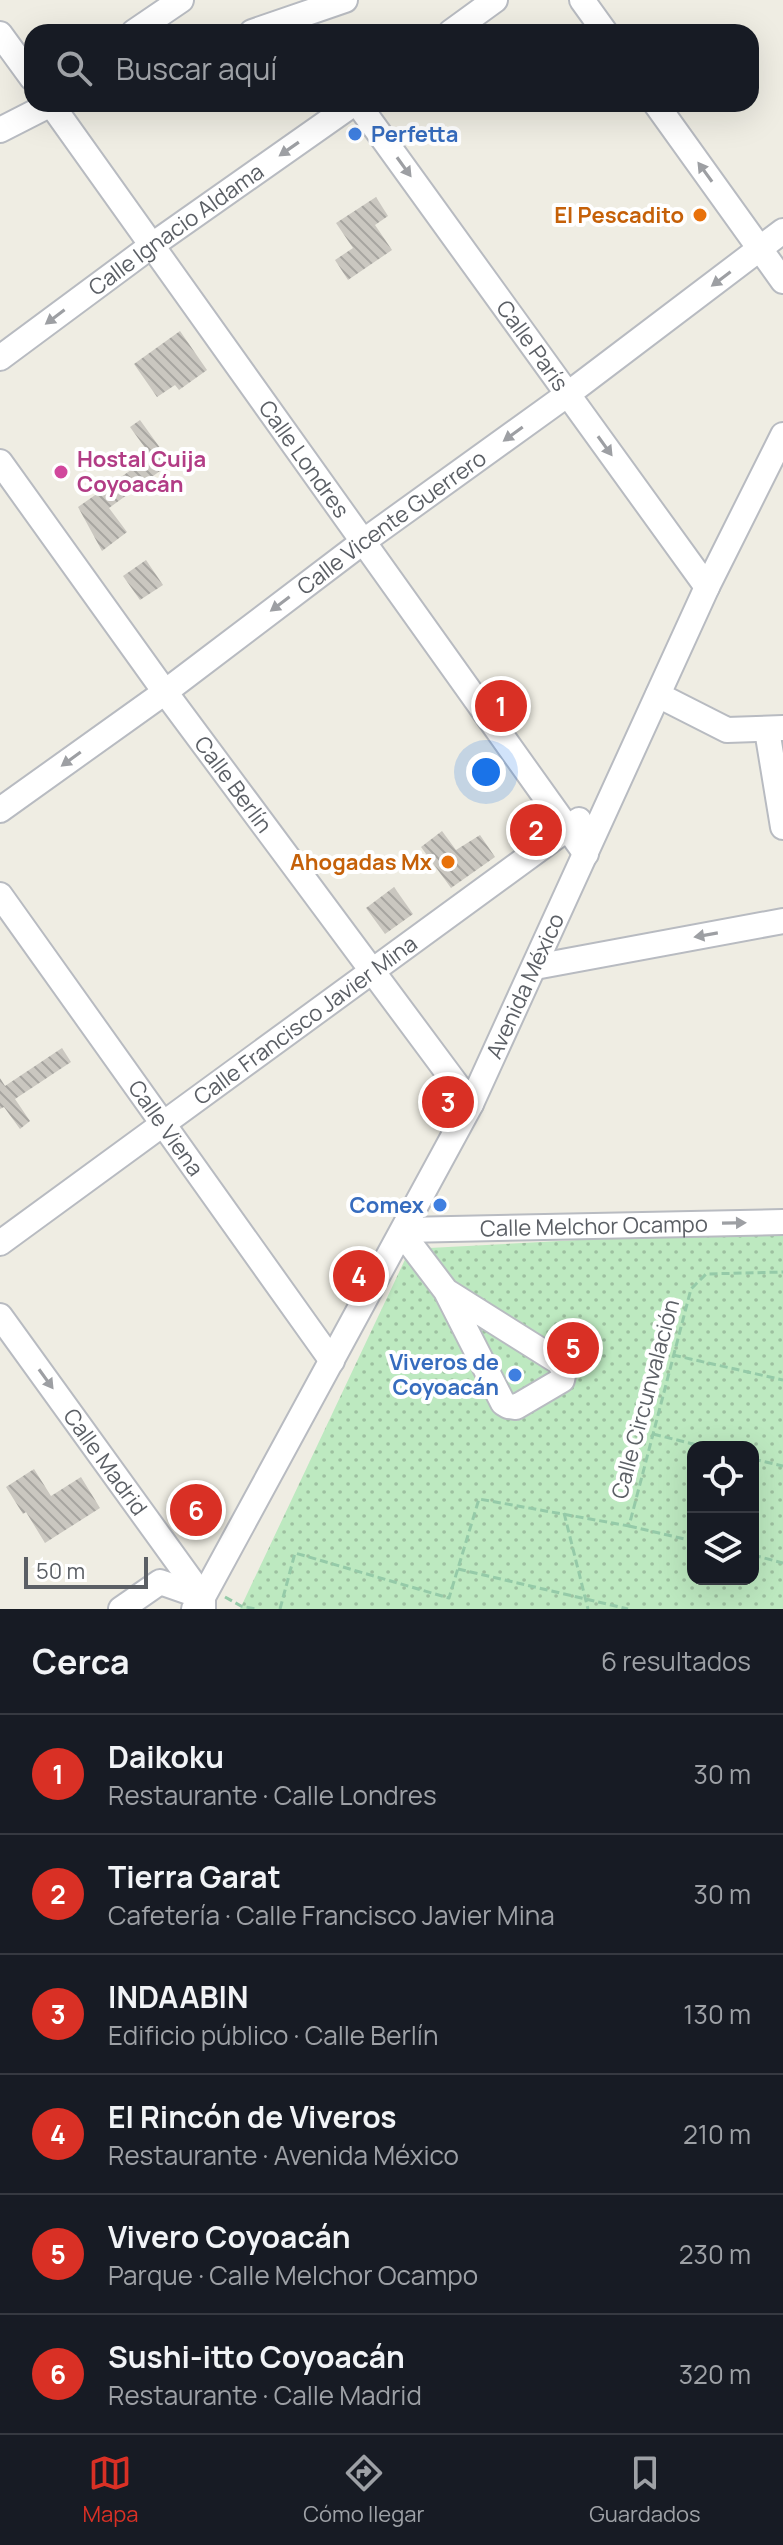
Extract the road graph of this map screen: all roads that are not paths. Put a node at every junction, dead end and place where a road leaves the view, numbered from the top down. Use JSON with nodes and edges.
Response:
{"nodes":[{"id":1,"x":181,"y":0,"type":"edge"},
{"id":2,"x":345,"y":0,"type":"edge"},
{"id":3,"x":582,"y":0,"type":"edge"},
{"id":4,"x":488,"y":2,"type":"edge"},
{"id":5,"x":295,"y":16,"type":"edge"},
{"id":6,"x":146,"y":24,"type":"edge"},
{"id":7,"x":274,"y":24,"type":"edge"},
{"id":8,"x":461,"y":24,"type":"edge"},
{"id":9,"x":599,"y":24,"type":"edge"},
{"id":10,"x":0,"y":34,"type":"edge"},
{"id":11,"x":24,"y":67,"type":"edge"},
{"id":12,"x":35,"y":112,"type":"edge"},
{"id":13,"x":57,"y":112,"type":"edge"},
{"id":14,"x":344,"y":112,"type":"edge"},
{"id":15,"x":361,"y":112,"type":"edge"},
{"id":16,"x":662,"y":112,"type":"edge"},
{"id":17,"x":0,"y":130,"type":"edge"},
{"id":18,"x":783,"y":231,"type":"edge"},
{"id":19,"x":151,"y":246,"type":"junction"},
{"id":20,"x":761,"y":249,"type":"junction"},
{"id":21,"x":783,"y":281,"type":"edge"},
{"id":22,"x":0,"y":358,"type":"edge"},
{"id":23,"x":568,"y":394,"type":"junction"},
{"id":24,"x":783,"y":435,"type":"edge"},
{"id":25,"x":0,"y":462,"type":"edge"},
{"id":26,"x":364,"y":541,"type":"junction"},
{"id":27,"x":707,"y":587,"type":"junction"},
{"id":28,"x":165,"y":692,"type":"junction"},
{"id":29,"x":658,"y":695,"type":"junction"},
{"id":30,"x":775,"y":729,"type":"edge"},
{"id":31,"x":611,"y":798,"type":"junction"},
{"id":32,"x":0,"y":810,"type":"edge"},
{"id":33,"x":568,"y":827,"type":"junction"},
{"id":34,"x":783,"y":827,"type":"edge"},
{"id":35,"x":586,"y":854,"type":"junction"},
{"id":36,"x":0,"y":895,"type":"edge"},
{"id":37,"x":783,"y":921,"type":"edge"},
{"id":38,"x":535,"y":967,"type":"junction"},
{"id":39,"x":373,"y":972,"type":"junction"},
{"id":40,"x":471,"y":1104,"type":"junction"},
{"id":41,"x":163,"y":1125,"type":"junction"},
{"id":42,"x":783,"y":1222,"type":"edge"},
{"id":43,"x":403,"y":1231,"type":"junction"},
{"id":44,"x":0,"y":1243,"type":"edge"},
{"id":45,"x":446,"y":1291,"type":"junction"},
{"id":46,"x":0,"y":1316,"type":"edge"},
{"id":47,"x":332,"y":1361,"type":"junction"},
{"id":48,"x":202,"y":1601,"type":"edge"},
{"id":49,"x":121,"y":1609,"type":"edge"}],
"edges":[{"from":1,"to":6,"type":"street"},
{"from":2,"to":5,"type":"street"},
{"from":3,"to":9,"type":"street"},
{"from":4,"to":8,"type":"street"},
{"from":5,"to":7,"type":"street"},
{"from":10,"to":11,"type":"street"},
{"from":12,"to":17,"type":"street"},
{"from":13,"to":19,"type":"street","name":"Calle Londres"},
{"from":14,"to":19,"type":"street","name":"Calle Ignacio Aldama","one_way":true},
{"from":15,"to":23,"type":"street","name":"Calle París","one_way":true},
{"from":20,"to":16,"type":"street","one_way":true},
{"from":18,"to":20,"type":"street","name":"Calle Vicente Guerrero"},
{"from":19,"to":22,"type":"street","name":"Calle Ignacio Aldama","one_way":true},
{"from":19,"to":26,"type":"street","name":"Calle Londres"},
{"from":20,"to":21,"type":"street"},
{"from":20,"to":23,"type":"street","name":"Calle Vicente Guerrero","one_way":true},
{"from":23,"to":26,"type":"street","name":"Calle Vicente Guerrero","one_way":true},
{"from":23,"to":27,"type":"street","name":"Calle París","one_way":true},
{"from":24,"to":27,"type":"street","name":"Avenida México"},
{"from":25,"to":28,"type":"street","name":"Calle Berlín"},
{"from":26,"to":28,"type":"street","name":"Calle Vicente Guerrero","one_way":true},
{"from":26,"to":33,"type":"street","name":"Calle Londres"},
{"from":27,"to":29,"type":"street","name":"Avenida México"},
{"from":28,"to":32,"type":"street","name":"Calle Vicente Guerrero","one_way":true},
{"from":28,"to":39,"type":"street","name":"Calle Berlín"},
{"from":29,"to":30,"type":"street"},
{"from":29,"to":31,"type":"street","name":"Avenida México"},
{"from":30,"to":34,"type":"street"},
{"from":31,"to":33,"type":"street","name":"Calle Francisco Javier Mina"},
{"from":31,"to":35,"type":"street","name":"Avenida México"},
{"from":33,"to":35,"type":"street","name":"Calle Londres"},
{"from":33,"to":39,"type":"street","name":"Calle Francisco Javier Mina"},
{"from":35,"to":38,"type":"street","name":"Avenida México"},
{"from":36,"to":41,"type":"street","name":"Calle Viena"},
{"from":37,"to":38,"type":"street","one_way":true},
{"from":38,"to":40,"type":"street","name":"Avenida México"},
{"from":39,"to":40,"type":"street","name":"Calle Berlín"},
{"from":39,"to":41,"type":"street","name":"Calle Francisco Javier Mina"},
{"from":40,"to":43,"type":"street","name":"Avenida México"},
{"from":41,"to":44,"type":"street","name":"Calle Francisco Javier Mina"},
{"from":41,"to":47,"type":"street","name":"Calle Viena"},
{"from":43,"to":42,"type":"street","name":"Calle Melchor Ocampo","one_way":true},
{"from":43,"to":45,"type":"street"},
{"from":43,"to":47,"type":"street","name":"Avenida México"},
{"from":45,"to":45,"type":"street"},
{"from":46,"to":48,"type":"street","name":"Calle Madrid","one_way":true},
{"from":47,"to":48,"type":"street","name":"Avenida México"},
{"from":48,"to":49,"type":"street"}]}
